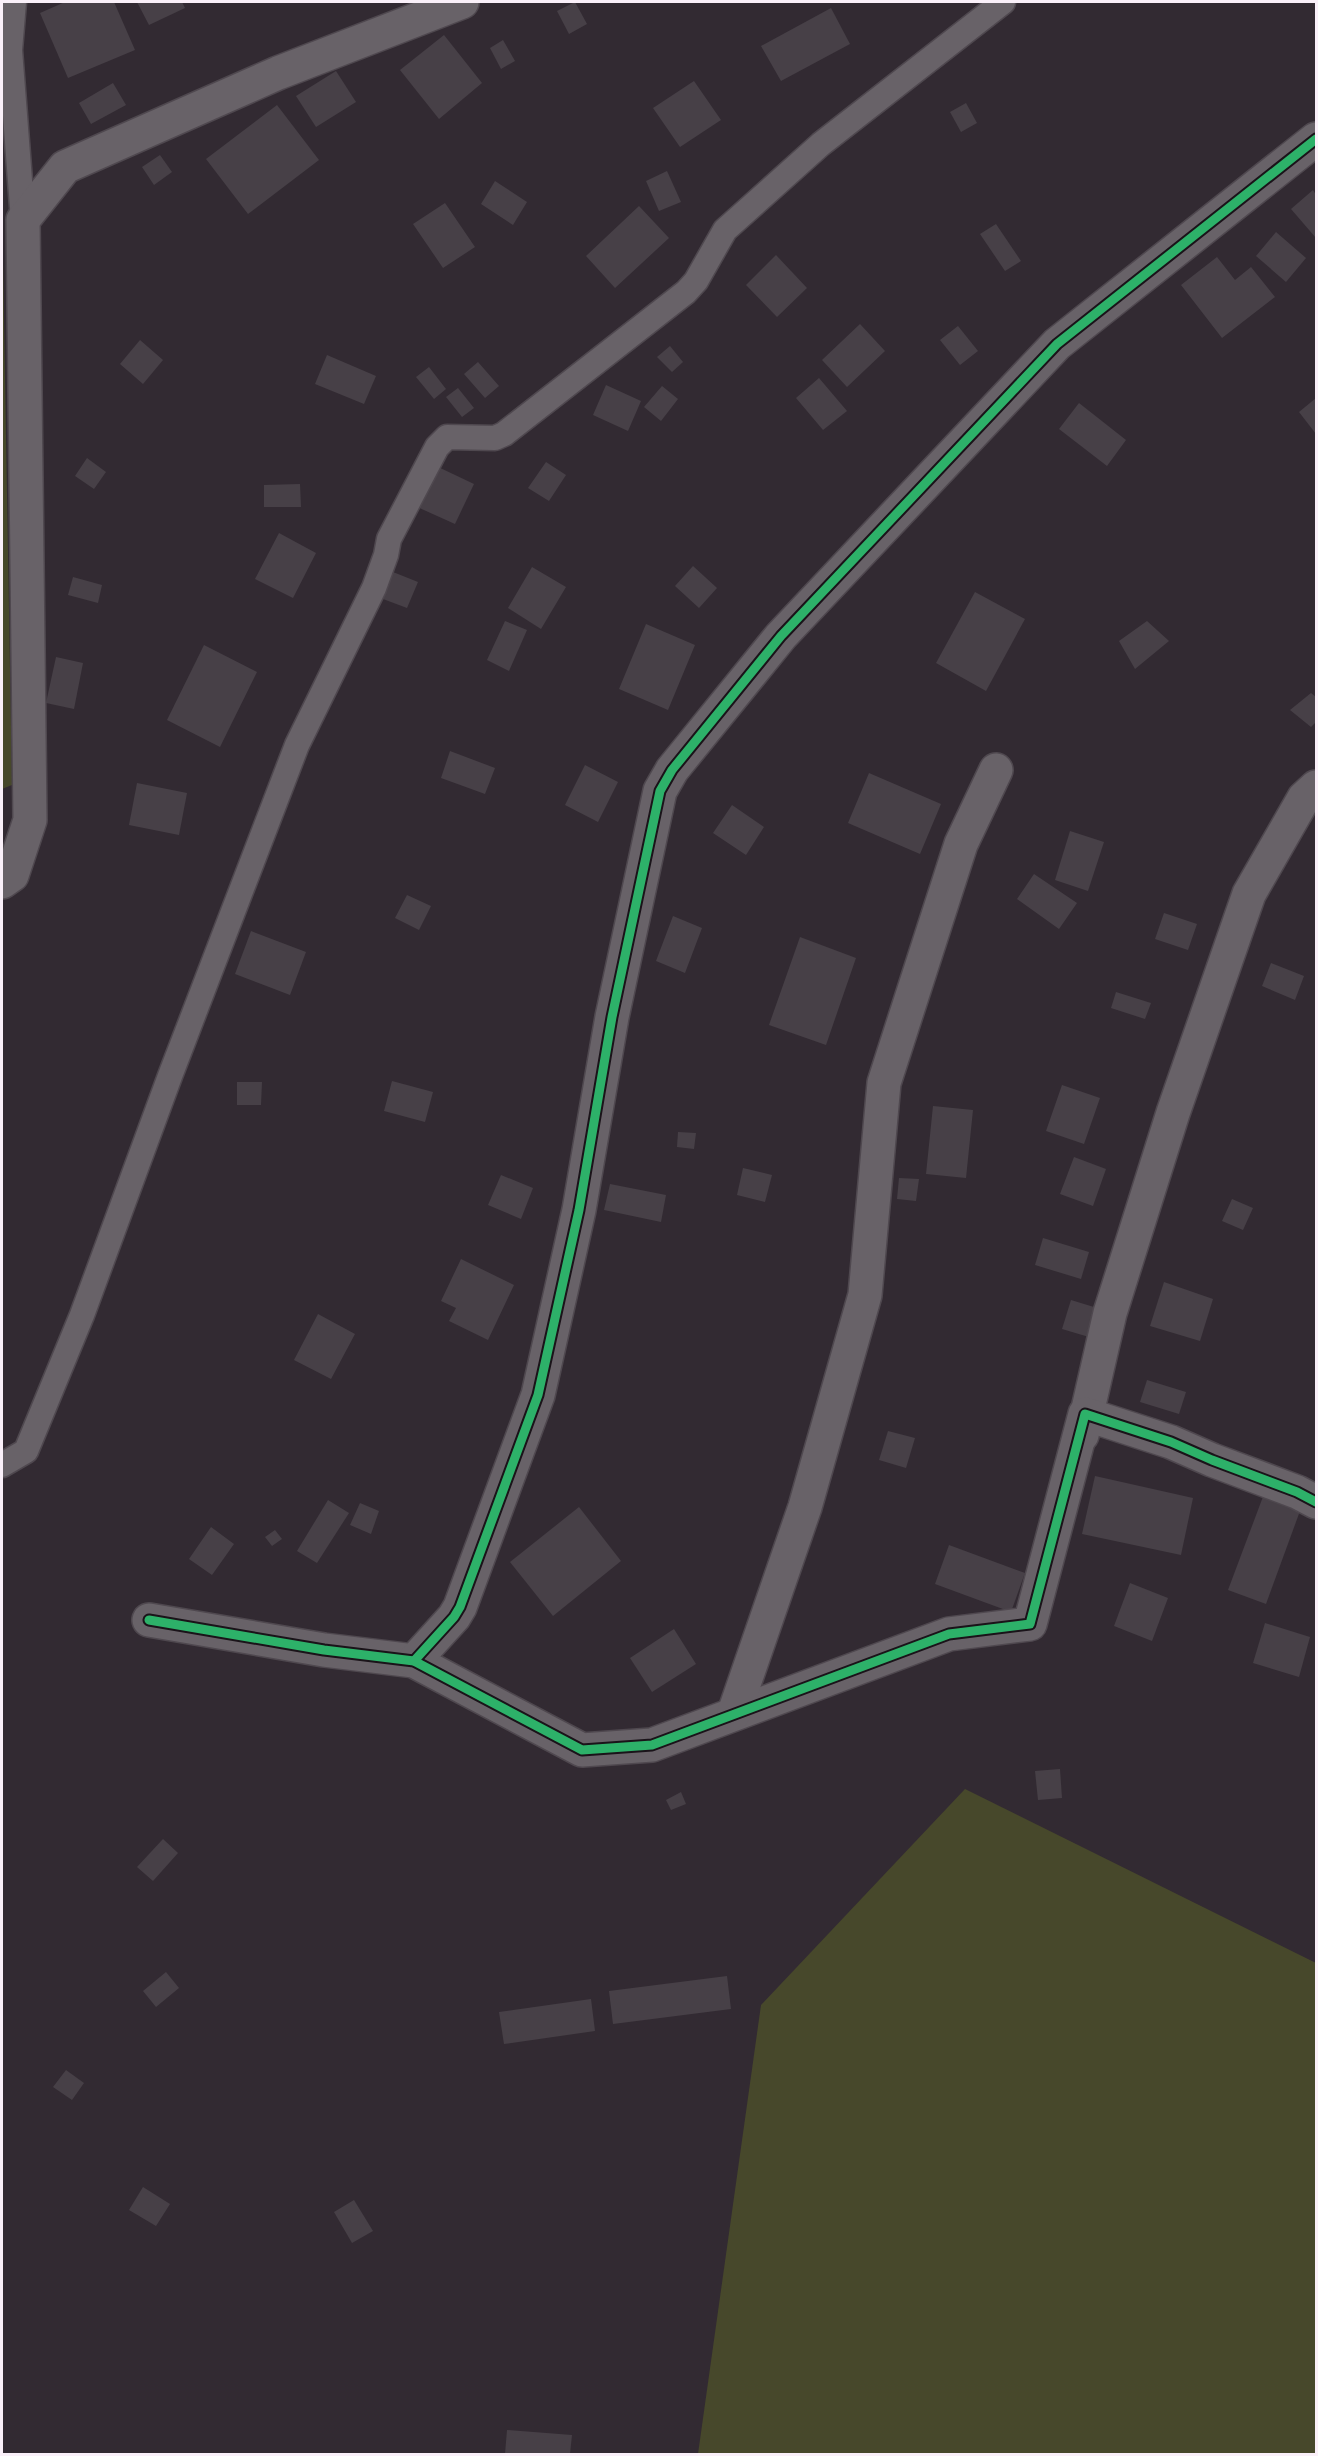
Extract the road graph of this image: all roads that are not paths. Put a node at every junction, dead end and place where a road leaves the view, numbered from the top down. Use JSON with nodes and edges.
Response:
{"nodes":[{"id":1,"x":14,"y":2,"type":"edge"},
{"id":2,"x":462,"y":2,"type":"edge"},
{"id":3,"x":1004,"y":2,"type":"edge"},
{"id":4,"x":1317,"y":139,"type":"edge"},
{"id":5,"x":23,"y":220,"type":"junction"},
{"id":6,"x":996,"y":770,"type":"dead end"},
{"id":7,"x":1317,"y":787,"type":"edge"},
{"id":8,"x":2,"y":882,"type":"edge"},
{"id":9,"x":1085,"y":1414,"type":"junction"},
{"id":10,"x":2,"y":1465,"type":"edge"},
{"id":11,"x":1317,"y":1502,"type":"edge"},
{"id":12,"x":149,"y":1620,"type":"dead end"},
{"id":13,"x":414,"y":1661,"type":"junction"},
{"id":14,"x":734,"y":1713,"type":"junction"}],
"edges":[{"from":1,"to":5,"type":"lane"},
{"from":2,"to":5,"type":"street"},
{"from":3,"to":10,"type":"lane"},
{"from":4,"to":13,"type":"street"},
{"from":5,"to":8,"type":"street"},
{"from":6,"to":14,"type":"street"},
{"from":7,"to":9,"type":"street"},
{"from":9,"to":11,"type":"street"},
{"from":9,"to":14,"type":"street"},
{"from":12,"to":13,"type":"street"},
{"from":13,"to":14,"type":"street"}]}
